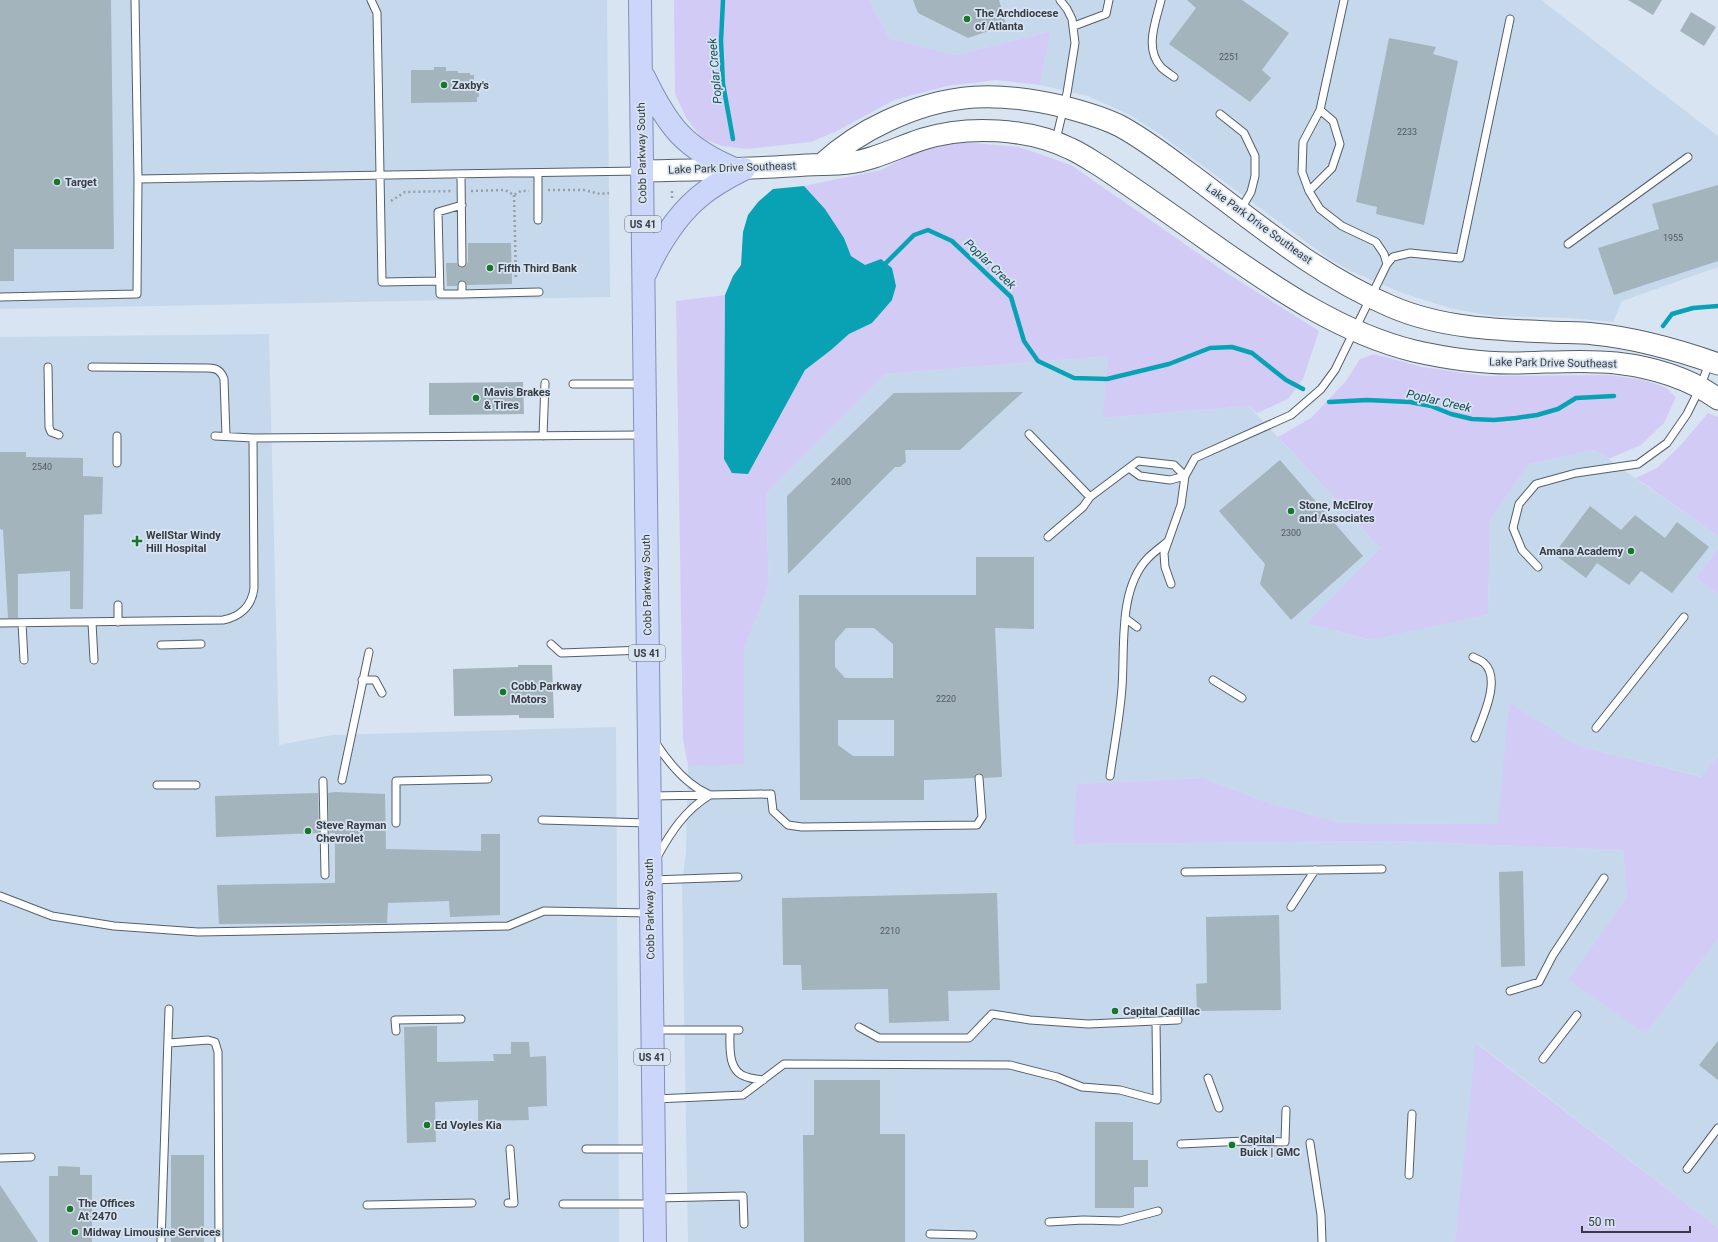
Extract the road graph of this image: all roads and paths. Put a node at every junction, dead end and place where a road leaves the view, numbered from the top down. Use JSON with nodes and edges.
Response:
{"nodes":[{"id":1,"x":134,"y":0,"type":"edge"},
{"id":2,"x":371,"y":0,"type":"edge"},
{"id":3,"x":640,"y":0,"type":"edge"},
{"id":4,"x":1060,"y":0,"type":"edge"},
{"id":5,"x":1109,"y":0,"type":"edge"},
{"id":6,"x":1161,"y":0,"type":"edge"},
{"id":7,"x":1344,"y":0,"type":"edge"},
{"id":8,"x":1510,"y":19,"type":"dead end"},
{"id":9,"x":1074,"y":26,"type":"junction"},
{"id":10,"x":641,"y":71,"type":"junction"},
{"id":11,"x":1174,"y":77,"type":"dead end"},
{"id":12,"x":1063,"y":107,"type":"junction"},
{"id":13,"x":1320,"y":110,"type":"junction"},
{"id":14,"x":1220,"y":114,"type":"dead end"},
{"id":15,"x":1056,"y":143,"type":"junction"},
{"id":16,"x":1688,"y":157,"type":"dead end"},
{"id":17,"x":822,"y":164,"type":"junction"},
{"id":18,"x":740,"y":169,"type":"junction"},
{"id":19,"x":642,"y":171,"type":"junction"},
{"id":20,"x":461,"y":174,"type":"junction"},
{"id":21,"x":538,"y":174,"type":"junction"},
{"id":22,"x":380,"y":175,"type":"junction"},
{"id":23,"x":138,"y":179,"type":"junction"},
{"id":24,"x":672,"y":188,"type":"dead end"},
{"id":25,"x":538,"y":190,"type":"junction"},
{"id":26,"x":669,"y":190,"type":"dead end"},
{"id":27,"x":462,"y":191,"type":"junction"},
{"id":28,"x":1309,"y":191,"type":"junction"},
{"id":29,"x":609,"y":193,"type":"dead end"},
{"id":30,"x":514,"y":195,"type":"junction"},
{"id":31,"x":462,"y":205,"type":"junction"},
{"id":32,"x":380,"y":208,"type":"junction"},
{"id":33,"x":1240,"y":211,"type":"junction"},
{"id":34,"x":538,"y":220,"type":"dead end"},
{"id":35,"x":1568,"y":244,"type":"dead end"},
{"id":36,"x":462,"y":263,"type":"dead end"},
{"id":37,"x":1387,"y":264,"type":"junction"},
{"id":38,"x":643,"y":277,"type":"junction"},
{"id":39,"x":516,"y":280,"type":"dead end"},
{"id":40,"x":438,"y":281,"type":"junction"},
{"id":41,"x":462,"y":286,"type":"dead end"},
{"id":42,"x":539,"y":292,"type":"dead end"},
{"id":43,"x":462,"y":294,"type":"junction"},
{"id":44,"x":0,"y":297,"type":"edge"},
{"id":45,"x":1371,"y":297,"type":"junction"},
{"id":46,"x":1354,"y":330,"type":"junction"},
{"id":47,"x":1714,"y":362,"type":"edge"},
{"id":48,"x":48,"y":367,"type":"dead end"},
{"id":49,"x":92,"y":367,"type":"dead end"},
{"id":50,"x":545,"y":383,"type":"dead end"},
{"id":51,"x":573,"y":384,"type":"dead end"},
{"id":52,"x":645,"y":384,"type":"junction"},
{"id":53,"x":1700,"y":388,"type":"junction"},
{"id":54,"x":1718,"y":399,"type":"edge"},
{"id":55,"x":1029,"y":434,"type":"dead end"},
{"id":56,"x":59,"y":435,"type":"dead end"},
{"id":57,"x":645,"y":435,"type":"junction"},
{"id":58,"x":117,"y":436,"type":"dead end"},
{"id":59,"x":215,"y":436,"type":"dead end"},
{"id":60,"x":226,"y":436,"type":"junction"},
{"id":61,"x":543,"y":436,"type":"junction"},
{"id":62,"x":253,"y":438,"type":"junction"},
{"id":63,"x":117,"y":463,"type":"dead end"},
{"id":64,"x":1129,"y":468,"type":"junction"},
{"id":65,"x":1185,"y":476,"type":"junction"},
{"id":66,"x":1090,"y":497,"type":"junction"},
{"id":67,"x":1048,"y":537,"type":"dead end"},
{"id":68,"x":1168,"y":542,"type":"junction"},
{"id":69,"x":1538,"y":567,"type":"dead end"},
{"id":70,"x":1171,"y":584,"type":"dead end"},
{"id":71,"x":118,"y":605,"type":"dead end"},
{"id":72,"x":1684,"y":617,"type":"dead end"},
{"id":73,"x":1125,"y":618,"type":"junction"},
{"id":74,"x":92,"y":622,"type":"junction"},
{"id":75,"x":118,"y":622,"type":"junction"},
{"id":76,"x":0,"y":623,"type":"edge"},
{"id":77,"x":22,"y":623,"type":"junction"},
{"id":78,"x":1137,"y":627,"type":"dead end"},
{"id":79,"x":201,"y":644,"type":"dead end"},
{"id":80,"x":551,"y":644,"type":"dead end"},
{"id":81,"x":161,"y":645,"type":"dead end"},
{"id":82,"x":647,"y":650,"type":"junction"},
{"id":83,"x":368,"y":652,"type":"dead end"},
{"id":84,"x":1473,"y":657,"type":"dead end"},
{"id":85,"x":24,"y":660,"type":"dead end"},
{"id":86,"x":94,"y":660,"type":"dead end"},
{"id":87,"x":362,"y":680,"type":"junction"},
{"id":88,"x":1213,"y":680,"type":"dead end"},
{"id":89,"x":382,"y":692,"type":"dead end"},
{"id":90,"x":1242,"y":698,"type":"dead end"},
{"id":91,"x":1596,"y":728,"type":"dead end"},
{"id":92,"x":648,"y":732,"type":"junction"},
{"id":93,"x":1475,"y":738,"type":"dead end"},
{"id":94,"x":1110,"y":776,"type":"dead end"},
{"id":95,"x":979,"y":778,"type":"dead end"},
{"id":96,"x":488,"y":779,"type":"dead end"},
{"id":97,"x":342,"y":780,"type":"dead end"},
{"id":98,"x":323,"y":781,"type":"dead end"},
{"id":99,"x":157,"y":784,"type":"dead end"},
{"id":100,"x":196,"y":785,"type":"dead end"},
{"id":101,"x":710,"y":794,"type":"junction"},
{"id":102,"x":649,"y":796,"type":"junction"},
{"id":103,"x":542,"y":820,"type":"dead end"},
{"id":104,"x":396,"y":823,"type":"dead end"},
{"id":105,"x":649,"y":823,"type":"junction"},
{"id":106,"x":1382,"y":869,"type":"dead end"},
{"id":107,"x":1315,"y":870,"type":"junction"},
{"id":108,"x":1185,"y":872,"type":"dead end"},
{"id":109,"x":325,"y":875,"type":"dead end"},
{"id":110,"x":650,"y":876,"type":"junction"},
{"id":111,"x":738,"y":876,"type":"dead end"},
{"id":112,"x":1604,"y":878,"type":"dead end"},
{"id":113,"x":0,"y":896,"type":"edge"},
{"id":114,"x":1291,"y":907,"type":"dead end"},
{"id":115,"x":650,"y":913,"type":"junction"},
{"id":116,"x":1510,"y":991,"type":"dead end"},
{"id":117,"x":169,"y":1009,"type":"dead end"},
{"id":118,"x":1576,"y":1015,"type":"dead end"},
{"id":119,"x":461,"y":1019,"type":"dead end"},
{"id":120,"x":1178,"y":1020,"type":"dead end"},
{"id":121,"x":1156,"y":1021,"type":"junction"},
{"id":122,"x":859,"y":1027,"type":"dead end"},
{"id":123,"x":652,"y":1030,"type":"junction"},
{"id":124,"x":730,"y":1030,"type":"junction"},
{"id":125,"x":739,"y":1030,"type":"dead end"},
{"id":126,"x":396,"y":1031,"type":"dead end"},
{"id":127,"x":169,"y":1042,"type":"junction"},
{"id":128,"x":1543,"y":1059,"type":"dead end"},
{"id":129,"x":1208,"y":1078,"type":"dead end"},
{"id":130,"x":763,"y":1080,"type":"junction"},
{"id":131,"x":653,"y":1099,"type":"junction"},
{"id":132,"x":1219,"y":1108,"type":"dead end"},
{"id":133,"x":1286,"y":1110,"type":"dead end"},
{"id":134,"x":1412,"y":1114,"type":"dead end"},
{"id":135,"x":1718,"y":1128,"type":"edge"},
{"id":136,"x":1715,"y":1136,"type":"edge"},
{"id":137,"x":1310,"y":1143,"type":"dead end"},
{"id":138,"x":1181,"y":1144,"type":"dead end"},
{"id":139,"x":510,"y":1149,"type":"dead end"},
{"id":140,"x":586,"y":1149,"type":"dead end"},
{"id":141,"x":654,"y":1149,"type":"junction"},
{"id":142,"x":31,"y":1157,"type":"dead end"},
{"id":143,"x":0,"y":1158,"type":"edge"},
{"id":144,"x":1687,"y":1169,"type":"dead end"},
{"id":145,"x":1409,"y":1175,"type":"dead end"},
{"id":146,"x":654,"y":1201,"type":"junction"},
{"id":147,"x":472,"y":1203,"type":"dead end"},
{"id":148,"x":508,"y":1203,"type":"dead end"},
{"id":149,"x":563,"y":1204,"type":"dead end"},
{"id":150,"x":367,"y":1205,"type":"dead end"},
{"id":151,"x":1158,"y":1211,"type":"dead end"},
{"id":152,"x":1049,"y":1222,"type":"dead end"},
{"id":153,"x":744,"y":1224,"type":"dead end"},
{"id":154,"x":930,"y":1234,"type":"dead end"},
{"id":155,"x":973,"y":1235,"type":"dead end"},
{"id":156,"x":161,"y":1242,"type":"edge"},
{"id":157,"x":219,"y":1242,"type":"edge"},
{"id":158,"x":655,"y":1242,"type":"edge"},
{"id":159,"x":1322,"y":1242,"type":"edge"}],
"edges":[{"from":1,"to":23,"type":"lane"},
{"from":2,"to":22,"type":"lane"},
{"from":3,"to":10,"type":"main road","name":"Cobb Parkway South","number":"US 41"},
{"from":4,"to":9,"type":"lane"},
{"from":5,"to":9,"type":"lane"},
{"from":6,"to":11,"type":"lane"},
{"from":7,"to":13,"type":"lane"},
{"from":8,"to":37,"type":"lane"},
{"from":9,"to":12,"type":"lane"},
{"from":10,"to":18,"type":"main road"},
{"from":10,"to":19,"type":"main road","name":"Cobb Parkway South","number":"US 41"},
{"from":12,"to":15,"type":"lane"},
{"from":12,"to":17,"type":"street","name":"Lake Park Drive Southeast"},
{"from":12,"to":33,"type":"street","name":"Lake Park Drive Southeast"},
{"from":13,"to":28,"type":"lane"},
{"from":13,"to":28,"type":"lane"},
{"from":14,"to":33,"type":"lane"},
{"from":15,"to":17,"type":"street","name":"Lake Park Drive Southeast"},
{"from":15,"to":46,"type":"street","name":"Lake Park Drive Southeast"},
{"from":16,"to":35,"type":"lane"},
{"from":17,"to":18,"type":"street","name":"Lake Park Drive Southeast"},
{"from":18,"to":19,"type":"street","name":"Lake Park Drive Southeast"},
{"from":18,"to":38,"type":"main road"},
{"from":19,"to":21,"type":"lane"},
{"from":19,"to":38,"type":"main road","name":"Cobb Parkway South","number":"US 41"},
{"from":20,"to":21,"type":"lane"},
{"from":20,"to":22,"type":"lane"},
{"from":20,"to":27,"type":"lane"},
{"from":21,"to":25,"type":"lane"},
{"from":22,"to":23,"type":"lane"},
{"from":22,"to":32,"type":"lane"},
{"from":23,"to":44,"type":"lane"},
{"from":24,"to":26,"type":"path"},
{"from":25,"to":29,"type":"path"},
{"from":25,"to":30,"type":"path"},
{"from":25,"to":34,"type":"lane"},
{"from":27,"to":30,"type":"path"},
{"from":27,"to":31,"type":"lane"},
{"from":27,"to":32,"type":"path"},
{"from":28,"to":37,"type":"lane"},
{"from":30,"to":39,"type":"path"},
{"from":31,"to":36,"type":"lane"},
{"from":31,"to":40,"type":"lane"},
{"from":32,"to":40,"type":"lane"},
{"from":33,"to":45,"type":"street","name":"Lake Park Drive Southeast"},
{"from":37,"to":45,"type":"lane"},
{"from":38,"to":52,"type":"main road","name":"Cobb Parkway South","number":"US 41"},
{"from":40,"to":43,"type":"lane"},
{"from":41,"to":43,"type":"lane"},
{"from":42,"to":43,"type":"lane"},
{"from":45,"to":46,"type":"lane"},
{"from":45,"to":47,"type":"street","name":"Lake Park Drive Southeast"},
{"from":46,"to":53,"type":"street","name":"Lake Park Drive Southeast"},
{"from":46,"to":65,"type":"lane"},
{"from":47,"to":53,"type":"lane"},
{"from":48,"to":56,"type":"lane"},
{"from":49,"to":60,"type":"lane"},
{"from":50,"to":61,"type":"lane"},
{"from":51,"to":52,"type":"lane"},
{"from":52,"to":57,"type":"main road","name":"Cobb Parkway South","number":"US 41"},
{"from":53,"to":54,"type":"street","name":"Lake Park Drive Southeast"},
{"from":53,"to":69,"type":"lane"},
{"from":55,"to":66,"type":"lane"},
{"from":57,"to":61,"type":"lane"},
{"from":57,"to":82,"type":"main road","name":"Cobb Parkway South","number":"US 41"},
{"from":58,"to":63,"type":"lane"},
{"from":59,"to":60,"type":"lane"},
{"from":60,"to":62,"type":"lane"},
{"from":61,"to":62,"type":"lane"},
{"from":62,"to":75,"type":"lane"},
{"from":64,"to":65,"type":"lane"},
{"from":64,"to":65,"type":"lane"},
{"from":64,"to":66,"type":"lane"},
{"from":65,"to":68,"type":"lane"},
{"from":66,"to":67,"type":"lane"},
{"from":68,"to":70,"type":"lane"},
{"from":68,"to":73,"type":"lane"},
{"from":71,"to":75,"type":"lane"},
{"from":72,"to":91,"type":"lane"},
{"from":73,"to":78,"type":"lane"},
{"from":73,"to":94,"type":"lane"},
{"from":74,"to":75,"type":"lane"},
{"from":74,"to":77,"type":"lane"},
{"from":74,"to":86,"type":"lane"},
{"from":76,"to":77,"type":"lane"},
{"from":77,"to":85,"type":"lane"},
{"from":79,"to":81,"type":"lane"},
{"from":80,"to":82,"type":"lane"},
{"from":82,"to":92,"type":"main road","name":"Cobb Parkway South","number":"US 41"},
{"from":83,"to":87,"type":"lane"},
{"from":84,"to":93,"type":"lane"},
{"from":87,"to":89,"type":"lane"},
{"from":87,"to":97,"type":"lane"},
{"from":88,"to":90,"type":"lane"},
{"from":92,"to":101,"type":"lane"},
{"from":92,"to":102,"type":"main road","name":"Cobb Parkway South","number":"US 41"},
{"from":95,"to":101,"type":"lane"},
{"from":96,"to":104,"type":"lane"},
{"from":98,"to":109,"type":"lane"},
{"from":99,"to":100,"type":"lane"},
{"from":101,"to":102,"type":"lane"},
{"from":101,"to":110,"type":"lane"},
{"from":102,"to":105,"type":"main road","name":"Cobb Parkway South","number":"US 41"},
{"from":103,"to":105,"type":"lane"},
{"from":105,"to":110,"type":"main road","name":"Cobb Parkway South","number":"US 41"},
{"from":106,"to":107,"type":"lane"},
{"from":107,"to":108,"type":"lane"},
{"from":107,"to":114,"type":"lane"},
{"from":110,"to":111,"type":"lane"},
{"from":110,"to":115,"type":"main road","name":"Cobb Parkway South","number":"US 41"},
{"from":112,"to":116,"type":"lane"},
{"from":113,"to":115,"type":"lane"},
{"from":115,"to":123,"type":"main road","name":"Cobb Parkway South","number":"US 41"},
{"from":117,"to":127,"type":"lane"},
{"from":118,"to":128,"type":"lane"},
{"from":119,"to":126,"type":"lane"},
{"from":120,"to":121,"type":"lane"},
{"from":121,"to":122,"type":"lane"},
{"from":121,"to":130,"type":"lane"},
{"from":123,"to":124,"type":"lane"},
{"from":123,"to":131,"type":"main road","name":"Cobb Parkway South","number":"US 41"},
{"from":124,"to":125,"type":"lane"},
{"from":124,"to":130,"type":"lane"},
{"from":127,"to":156,"type":"lane"},
{"from":127,"to":157,"type":"lane"},
{"from":129,"to":132,"type":"lane"},
{"from":130,"to":131,"type":"lane"},
{"from":131,"to":141,"type":"main road","name":"Cobb Parkway South","number":"US 41"},
{"from":133,"to":138,"type":"lane"},
{"from":134,"to":145,"type":"lane"},
{"from":135,"to":136,"type":"lane"},
{"from":136,"to":144,"type":"lane"},
{"from":137,"to":159,"type":"lane"},
{"from":139,"to":148,"type":"lane"},
{"from":140,"to":141,"type":"lane"},
{"from":141,"to":146,"type":"main road","name":"Cobb Parkway South","number":"US 41"},
{"from":142,"to":143,"type":"lane"},
{"from":146,"to":149,"type":"lane"},
{"from":146,"to":153,"type":"lane"},
{"from":146,"to":158,"type":"main road","name":"Cobb Parkway South","number":"US 41"},
{"from":147,"to":150,"type":"lane"},
{"from":151,"to":152,"type":"lane"},
{"from":154,"to":155,"type":"lane"}]}
